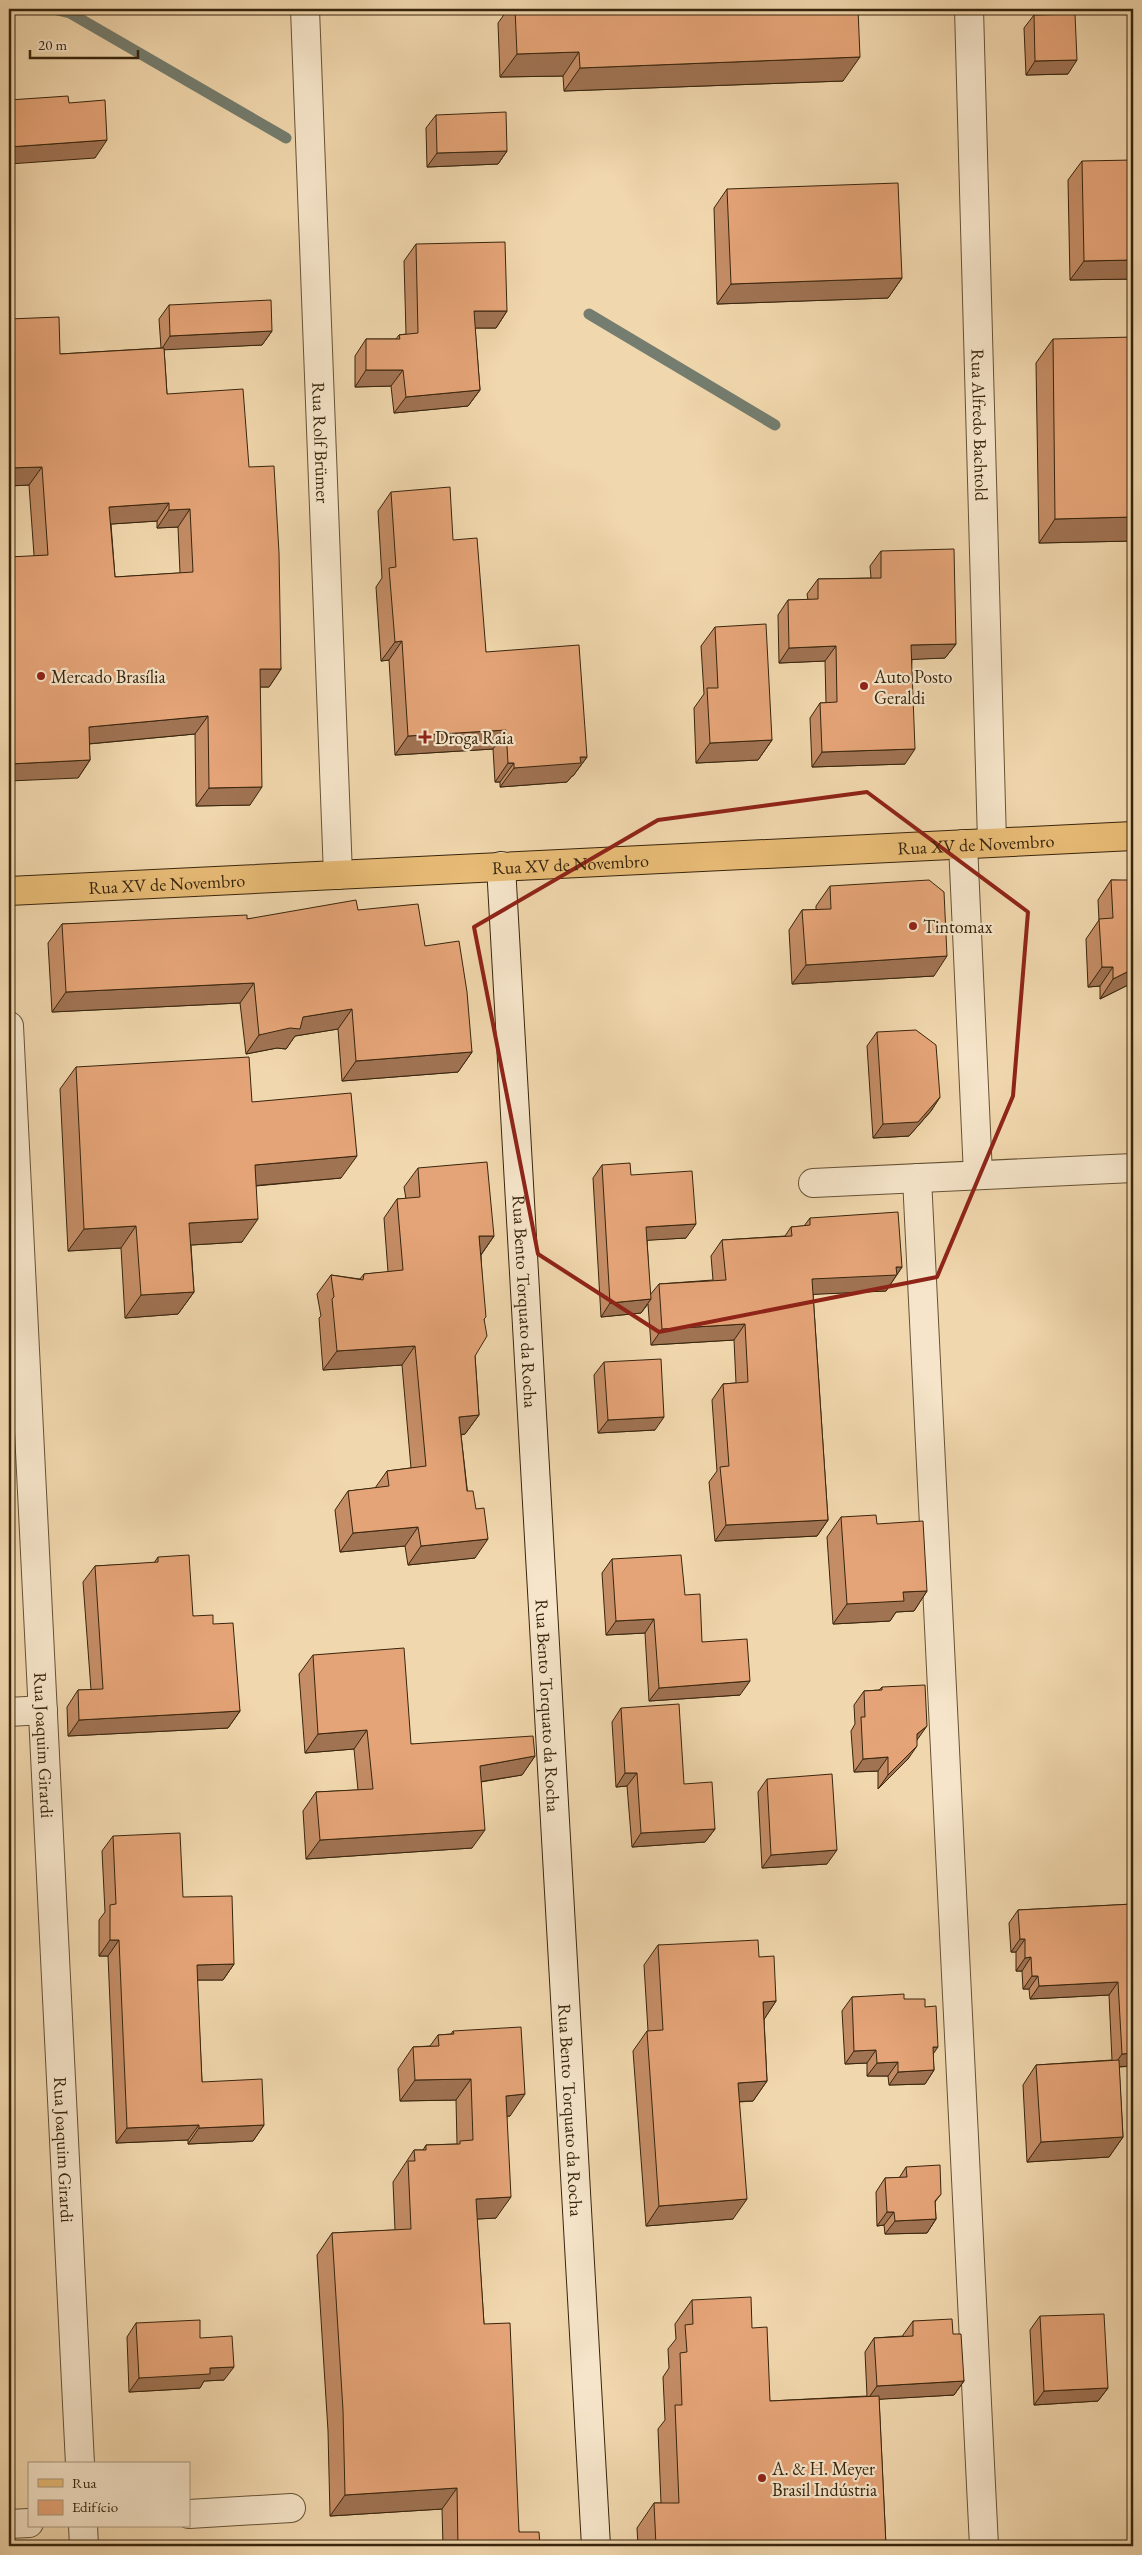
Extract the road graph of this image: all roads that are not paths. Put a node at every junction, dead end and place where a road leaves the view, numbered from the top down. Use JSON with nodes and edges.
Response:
{"nodes":[{"id":1,"x":305,"y":9,"type":"edge"},
{"id":2,"x":968,"y":9,"type":"edge"},
{"id":3,"x":1133,"y":836,"type":"edge"},
{"id":4,"x":992,"y":842,"type":"junction"},
{"id":5,"x":963,"y":844,"type":"junction"},
{"id":6,"x":501,"y":866,"type":"junction"},
{"id":7,"x":338,"y":875,"type":"junction"},
{"id":8,"x":9,"y":891,"type":"edge"},
{"id":9,"x":9,"y":1026,"type":"edge"},
{"id":10,"x":1133,"y":1168,"type":"edge"},
{"id":11,"x":978,"y":1175,"type":"junction"},
{"id":12,"x":917,"y":1178,"type":"junction"},
{"id":13,"x":813,"y":1182,"type":"dead end"},
{"id":14,"x":42,"y":1710,"type":"junction"},
{"id":15,"x":9,"y":1712,"type":"edge"},
{"id":16,"x":80,"y":2462,"type":"edge"},
{"id":17,"x":291,"y":2508,"type":"dead end"},
{"id":18,"x":190,"y":2514,"type":"edge"},
{"id":19,"x":28,"y":2523,"type":"edge"},
{"id":20,"x":9,"y":2524,"type":"edge"},
{"id":21,"x":83,"y":2528,"type":"edge"},
{"id":22,"x":84,"y":2546,"type":"edge"},
{"id":23,"x":596,"y":2546,"type":"edge"},
{"id":24,"x":984,"y":2546,"type":"edge"}],
"edges":[{"from":1,"to":7,"type":"street","name":"Rua Rolf Brümer"},
{"from":2,"to":4,"type":"street","name":"Rua Alfredo Bachtold"},
{"from":3,"to":4,"type":"main road","name":"Rua XV de Novembro"},
{"from":4,"to":5,"type":"main road","name":"Rua XV de Novembro"},
{"from":5,"to":6,"type":"main road","name":"Rua XV de Novembro"},
{"from":5,"to":11,"type":"street"},
{"from":6,"to":7,"type":"main road","name":"Rua XV de Novembro"},
{"from":6,"to":23,"type":"street","name":"Rua Bento Torquato da Rocha"},
{"from":7,"to":8,"type":"main road","name":"Rua XV de Novembro"},
{"from":9,"to":14,"type":"street","name":"Rua Joaquim Girardi"},
{"from":10,"to":11,"type":"street"},
{"from":11,"to":12,"type":"street"},
{"from":12,"to":13,"type":"street"},
{"from":12,"to":24,"type":"street"},
{"from":14,"to":15,"type":"street"},
{"from":14,"to":16,"type":"street","name":"Rua Joaquim Girardi"},
{"from":17,"to":18,"type":"street"},
{"from":19,"to":20,"type":"street"},
{"from":21,"to":22,"type":"street"}]}
